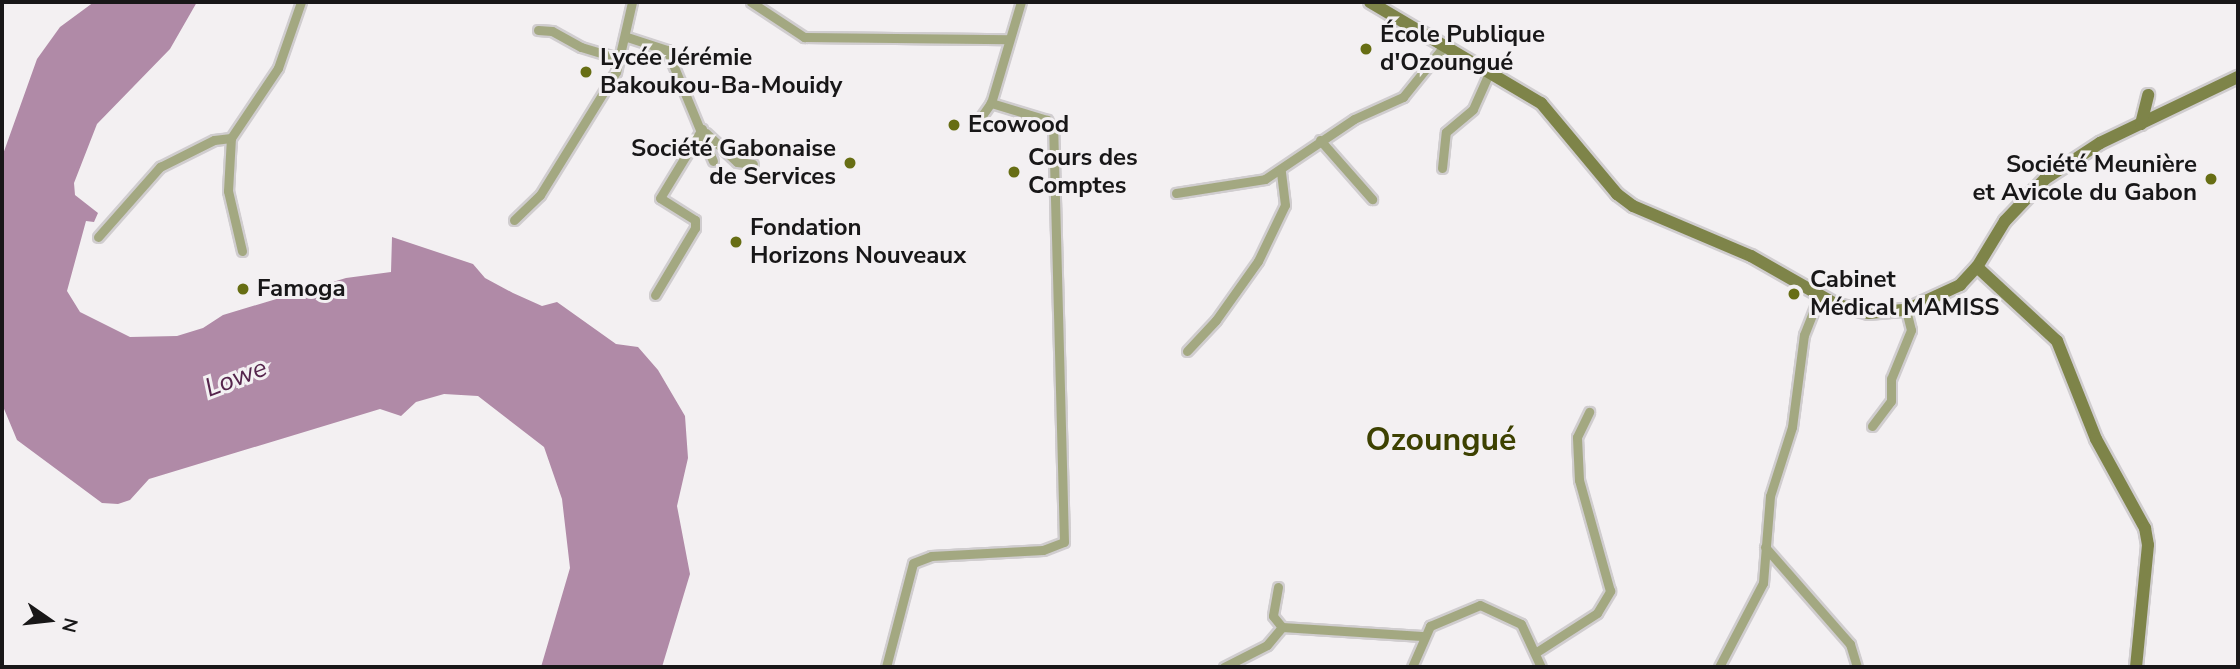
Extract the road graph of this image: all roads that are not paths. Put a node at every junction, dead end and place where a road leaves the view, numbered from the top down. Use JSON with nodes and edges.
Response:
{"nodes":[{"id":1,"x":301,"y":2,"type":"edge"},
{"id":2,"x":632,"y":2,"type":"edge"},
{"id":3,"x":751,"y":2,"type":"edge"},
{"id":4,"x":1021,"y":2,"type":"edge"},
{"id":5,"x":1370,"y":2,"type":"edge"},
{"id":6,"x":538,"y":30,"type":"dead end"},
{"id":7,"x":626,"y":37,"type":"junction"},
{"id":8,"x":1009,"y":39,"type":"junction"},
{"id":9,"x":1445,"y":45,"type":"junction"},
{"id":10,"x":621,"y":59,"type":"junction"},
{"id":11,"x":1490,"y":71,"type":"junction"},
{"id":12,"x":2238,"y":76,"type":"edge"},
{"id":13,"x":991,"y":103,"type":"junction"},
{"id":14,"x":2169,"y":110,"type":"junction"},
{"id":15,"x":2141,"y":124,"type":"junction"},
{"id":16,"x":974,"y":127,"type":"dead end"},
{"id":17,"x":702,"y":129,"type":"junction"},
{"id":18,"x":231,"y":138,"type":"junction"},
{"id":19,"x":1320,"y":140,"type":"junction"},
{"id":20,"x":713,"y":160,"type":"dead end"},
{"id":21,"x":752,"y":164,"type":"dead end"},
{"id":22,"x":1441,"y":168,"type":"dead end"},
{"id":23,"x":1282,"y":170,"type":"junction"},
{"id":24,"x":1176,"y":193,"type":"dead end"},
{"id":25,"x":1373,"y":199,"type":"dead end"},
{"id":26,"x":514,"y":220,"type":"dead end"},
{"id":27,"x":98,"y":237,"type":"dead end"},
{"id":28,"x":242,"y":251,"type":"dead end"},
{"id":29,"x":1978,"y":267,"type":"junction"},
{"id":30,"x":655,"y":295,"type":"dead end"},
{"id":31,"x":1819,"y":297,"type":"junction"},
{"id":32,"x":1906,"y":310,"type":"junction"},
{"id":33,"x":1187,"y":351,"type":"dead end"},
{"id":34,"x":1589,"y":412,"type":"dead end"},
{"id":35,"x":1872,"y":426,"type":"dead end"},
{"id":36,"x":1765,"y":545,"type":"junction"},
{"id":37,"x":1278,"y":587,"type":"dead end"},
{"id":38,"x":1282,"y":627,"type":"junction"},
{"id":39,"x":1422,"y":636,"type":"junction"},
{"id":40,"x":1535,"y":653,"type":"junction"},
{"id":41,"x":886,"y":667,"type":"edge"},
{"id":42,"x":1224,"y":667,"type":"edge"},
{"id":43,"x":1412,"y":667,"type":"edge"},
{"id":44,"x":1541,"y":667,"type":"edge"},
{"id":45,"x":1719,"y":667,"type":"edge"},
{"id":46,"x":1857,"y":667,"type":"edge"},
{"id":47,"x":2136,"y":667,"type":"edge"}],
"edges":[{"from":1,"to":18,"type":"street"},
{"from":2,"to":7,"type":"street"},
{"from":3,"to":8,"type":"street"},
{"from":4,"to":8,"type":"street"},
{"from":5,"to":9,"type":"street"},
{"from":6,"to":10,"type":"street"},
{"from":7,"to":10,"type":"street"},
{"from":7,"to":17,"type":"street"},
{"from":8,"to":13,"type":"street"},
{"from":9,"to":11,"type":"street"},
{"from":9,"to":19,"type":"street"},
{"from":10,"to":26,"type":"street"},
{"from":11,"to":22,"type":"street"},
{"from":11,"to":31,"type":"street"},
{"from":12,"to":14,"type":"street"},
{"from":13,"to":16,"type":"street"},
{"from":13,"to":41,"type":"street"},
{"from":14,"to":15,"type":"street"},
{"from":14,"to":15,"type":"street"},
{"from":15,"to":29,"type":"street"},
{"from":17,"to":20,"type":"street"},
{"from":17,"to":21,"type":"street"},
{"from":17,"to":30,"type":"street"},
{"from":18,"to":27,"type":"street"},
{"from":18,"to":28,"type":"street"},
{"from":19,"to":23,"type":"street"},
{"from":19,"to":25,"type":"street"},
{"from":23,"to":24,"type":"street"},
{"from":23,"to":33,"type":"street"},
{"from":29,"to":32,"type":"street"},
{"from":29,"to":47,"type":"street"},
{"from":31,"to":32,"type":"street"},
{"from":31,"to":36,"type":"street"},
{"from":32,"to":35,"type":"street"},
{"from":34,"to":40,"type":"street"},
{"from":36,"to":45,"type":"street"},
{"from":36,"to":46,"type":"street"},
{"from":37,"to":38,"type":"street"},
{"from":38,"to":39,"type":"street"},
{"from":38,"to":42,"type":"street"},
{"from":39,"to":40,"type":"street"},
{"from":39,"to":43,"type":"street"},
{"from":40,"to":44,"type":"street"}]}
